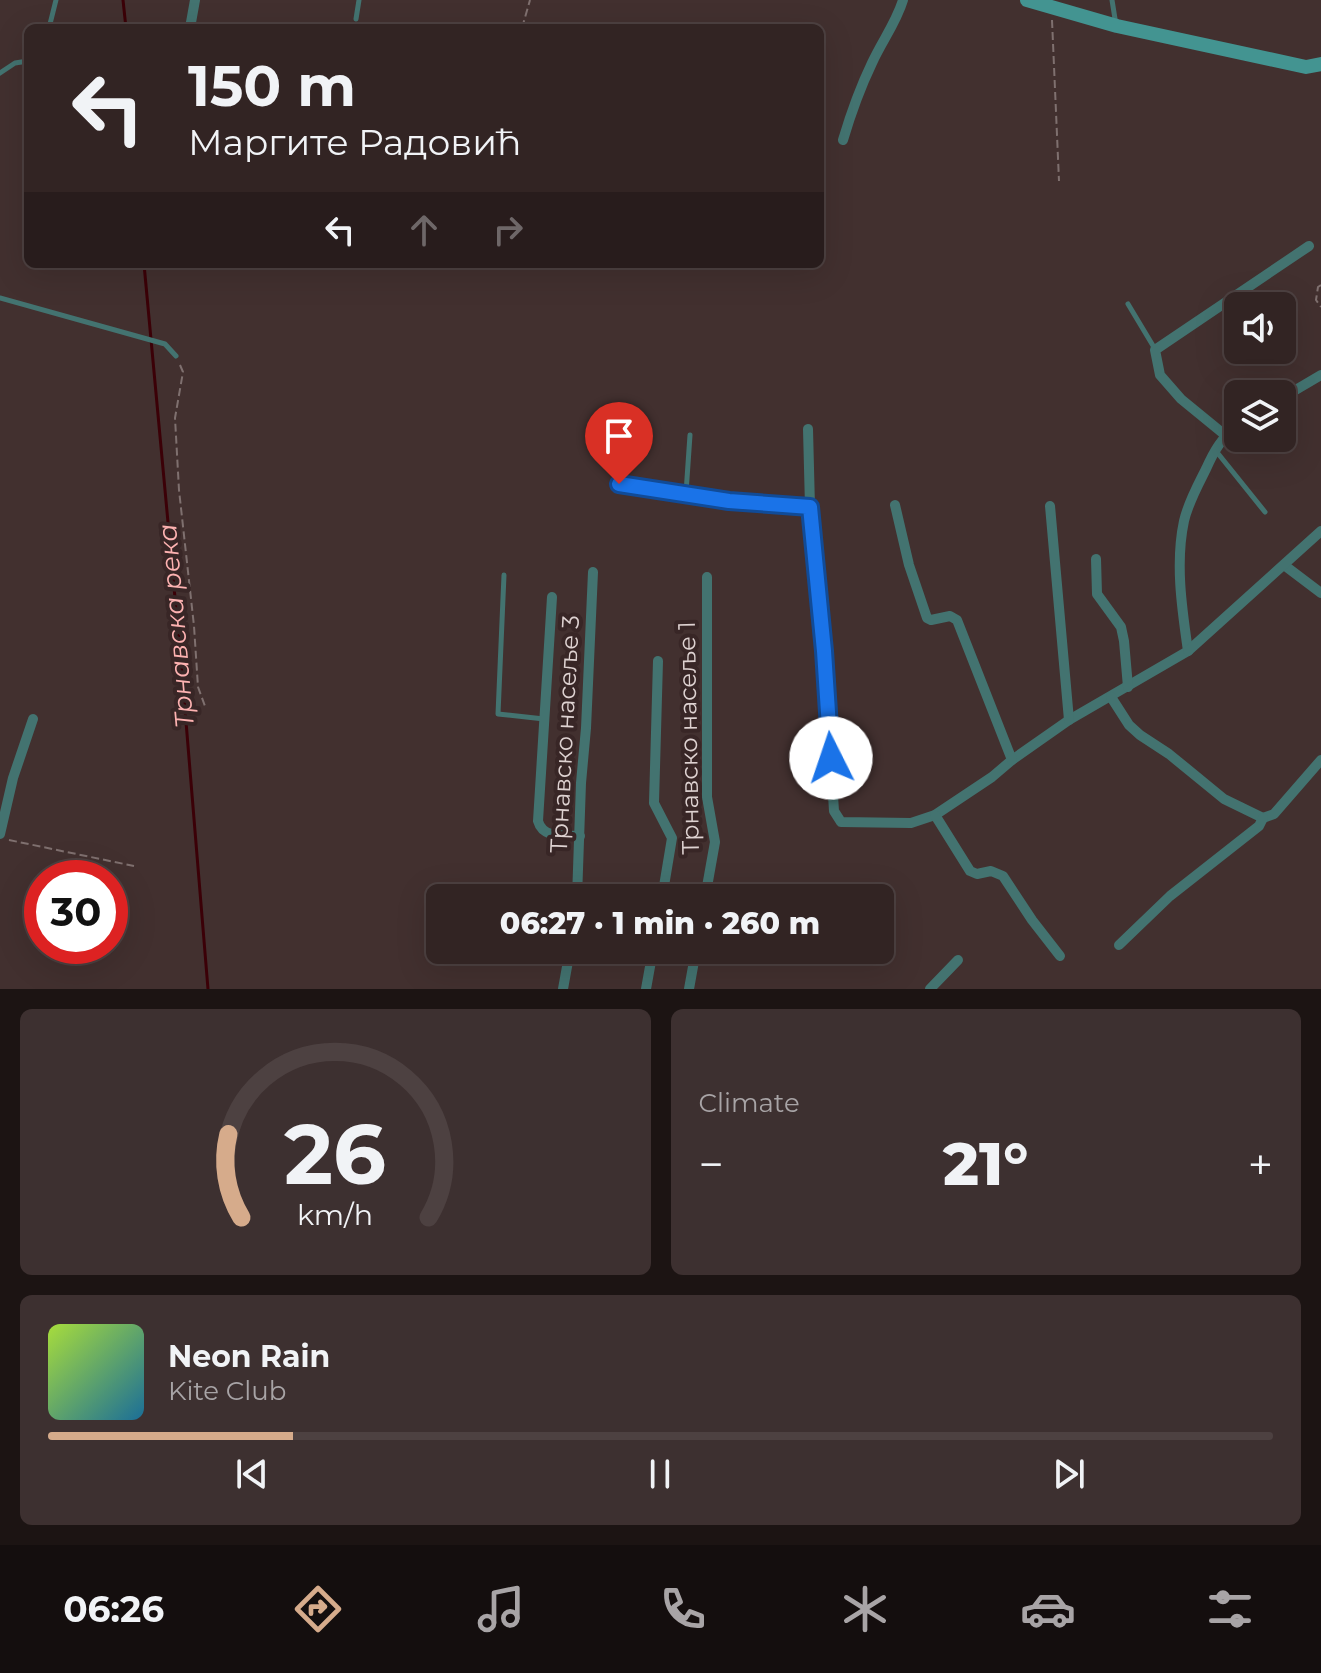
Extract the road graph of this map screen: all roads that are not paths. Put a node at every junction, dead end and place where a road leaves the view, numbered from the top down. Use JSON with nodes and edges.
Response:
{"nodes":[{"id":1,"x":56,"y":0,"type":"edge"},
{"id":2,"x":195,"y":0,"type":"edge"},
{"id":3,"x":359,"y":0,"type":"edge"},
{"id":4,"x":903,"y":0,"type":"edge"},
{"id":5,"x":1027,"y":0,"type":"edge"},
{"id":6,"x":1112,"y":0,"type":"edge"},
{"id":7,"x":356,"y":19,"type":"dead end"},
{"id":8,"x":50,"y":24,"type":"edge"},
{"id":9,"x":191,"y":24,"type":"edge"},
{"id":10,"x":1117,"y":26,"type":"junction"},
{"id":11,"x":24,"y":62,"type":"edge"},
{"id":12,"x":1321,"y":64,"type":"edge"},
{"id":13,"x":0,"y":73,"type":"edge"},
{"id":14,"x":843,"y":140,"type":"dead end"},
{"id":15,"x":1309,"y":246,"type":"dead end"},
{"id":16,"x":0,"y":298,"type":"edge"},
{"id":17,"x":1128,"y":304,"type":"dead end"},
{"id":18,"x":1155,"y":350,"type":"junction"},
{"id":19,"x":176,"y":356,"type":"road end"},
{"id":20,"x":1321,"y":375,"type":"edge"},
{"id":21,"x":1296,"y":390,"type":"edge"},
{"id":22,"x":808,"y":429,"type":"dead end"},
{"id":23,"x":1224,"y":434,"type":"edge"},
{"id":24,"x":690,"y":435,"type":"dead end"},
{"id":25,"x":1224,"y":436,"type":"edge"},
{"id":26,"x":1215,"y":450,"type":"junction"},
{"id":27,"x":619,"y":484,"type":"dead end"},
{"id":28,"x":686,"y":494,"type":"junction"},
{"id":29,"x":895,"y":505,"type":"dead end"},
{"id":30,"x":1050,"y":506,"type":"dead end"},
{"id":31,"x":810,"y":507,"type":"junction"},
{"id":32,"x":1265,"y":512,"type":"dead end"},
{"id":33,"x":1321,"y":531,"type":"edge"},
{"id":34,"x":1096,"y":559,"type":"dead end"},
{"id":35,"x":1284,"y":565,"type":"junction"},
{"id":36,"x":593,"y":572,"type":"dead end"},
{"id":37,"x":504,"y":575,"type":"dead end"},
{"id":38,"x":707,"y":577,"type":"dead end"},
{"id":39,"x":1321,"y":593,"type":"edge"},
{"id":40,"x":552,"y":597,"type":"dead end"},
{"id":41,"x":1188,"y":651,"type":"junction"},
{"id":42,"x":658,"y":661,"type":"dead end"},
{"id":43,"x":1128,"y":687,"type":"junction"},
{"id":44,"x":1111,"y":697,"type":"junction"},
{"id":45,"x":33,"y":719,"type":"dead end"},
{"id":46,"x":545,"y":719,"type":"junction"},
{"id":47,"x":1069,"y":720,"type":"junction"},
{"id":48,"x":1012,"y":760,"type":"junction"},
{"id":49,"x":1321,"y":760,"type":"edge"},
{"id":50,"x":935,"y":815,"type":"junction"},
{"id":51,"x":1263,"y":818,"type":"junction"},
{"id":52,"x":0,"y":836,"type":"edge"},
{"id":53,"x":580,"y":836,"type":"junction"},
{"id":54,"x":578,"y":884,"type":"edge"},
{"id":55,"x":664,"y":884,"type":"edge"},
{"id":56,"x":708,"y":884,"type":"edge"},
{"id":57,"x":1119,"y":945,"type":"dead end"},
{"id":58,"x":1060,"y":956,"type":"dead end"},
{"id":59,"x":958,"y":960,"type":"dead end"},
{"id":60,"x":567,"y":964,"type":"edge"},
{"id":61,"x":650,"y":964,"type":"edge"},
{"id":62,"x":693,"y":964,"type":"edge"},
{"id":63,"x":563,"y":989,"type":"edge"},
{"id":64,"x":646,"y":989,"type":"edge"},
{"id":65,"x":689,"y":989,"type":"edge"},
{"id":66,"x":930,"y":989,"type":"edge"}],
"edges":[{"from":1,"to":8,"type":"lane"},
{"from":2,"to":9,"type":"street"},
{"from":3,"to":7,"type":"lane"},
{"from":4,"to":14,"type":"street"},
{"from":5,"to":10,"type":"street"},
{"from":6,"to":10,"type":"lane"},
{"from":10,"to":12,"type":"street"},
{"from":11,"to":13,"type":"lane"},
{"from":15,"to":18,"type":"street"},
{"from":16,"to":19,"type":"lane"},
{"from":17,"to":18,"type":"lane"},
{"from":18,"to":23,"type":"street"},
{"from":20,"to":21,"type":"street"},
{"from":22,"to":31,"type":"street"},
{"from":24,"to":28,"type":"lane"},
{"from":25,"to":26,"type":"street"},
{"from":26,"to":32,"type":"lane"},
{"from":26,"to":41,"type":"street"},
{"from":27,"to":28,"type":"street"},
{"from":28,"to":31,"type":"street"},
{"from":29,"to":48,"type":"street"},
{"from":30,"to":47,"type":"street"},
{"from":31,"to":50,"type":"street"},
{"from":33,"to":35,"type":"street"},
{"from":34,"to":43,"type":"street"},
{"from":35,"to":39,"type":"street"},
{"from":35,"to":41,"type":"street"},
{"from":36,"to":53,"type":"street","name":"Трнавско насеље 3"},
{"from":37,"to":46,"type":"lane"},
{"from":38,"to":56,"type":"street","name":"Трнавско насеље 1"},
{"from":40,"to":46,"type":"street"},
{"from":41,"to":43,"type":"street"},
{"from":42,"to":55,"type":"street"},
{"from":43,"to":44,"type":"street"},
{"from":44,"to":47,"type":"street"},
{"from":44,"to":51,"type":"street"},
{"from":45,"to":52,"type":"street"},
{"from":46,"to":53,"type":"street"},
{"from":47,"to":48,"type":"street"},
{"from":48,"to":50,"type":"street"},
{"from":49,"to":51,"type":"street"},
{"from":50,"to":58,"type":"street"},
{"from":51,"to":57,"type":"street"},
{"from":53,"to":54,"type":"street","name":"Трнавско насеље 3"},
{"from":59,"to":66,"type":"street"},
{"from":60,"to":63,"type":"street"},
{"from":61,"to":64,"type":"street"},
{"from":62,"to":65,"type":"street"}]}
